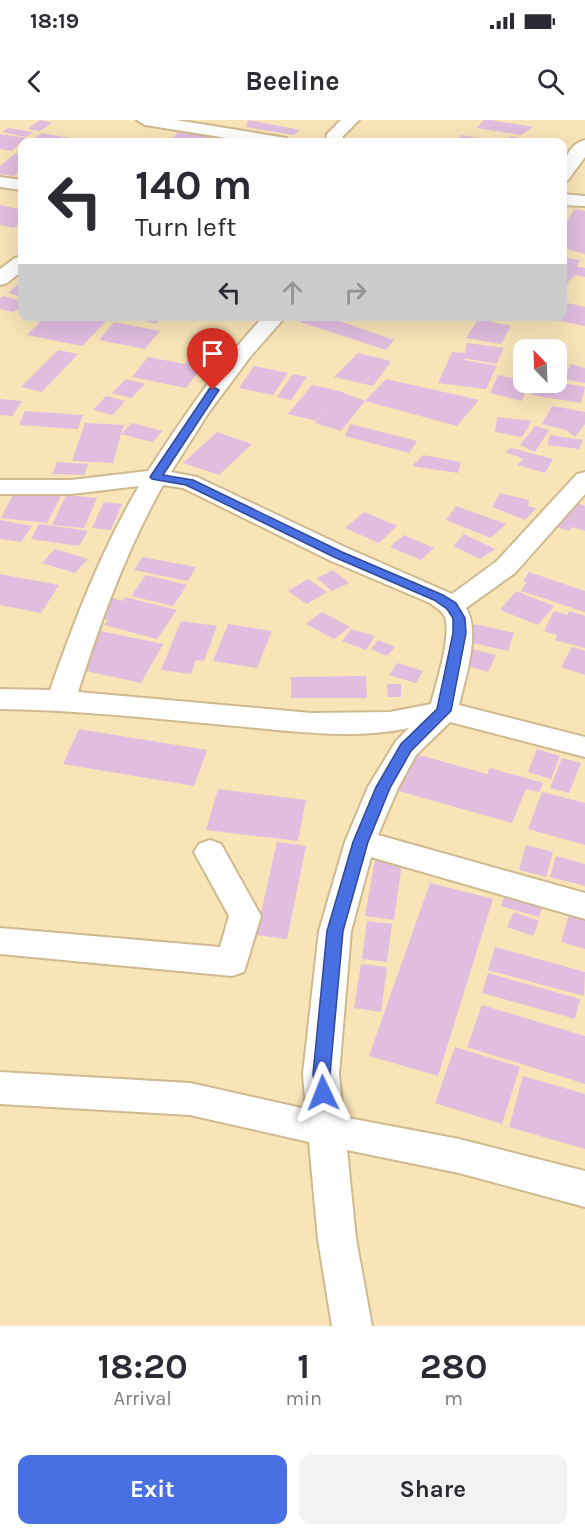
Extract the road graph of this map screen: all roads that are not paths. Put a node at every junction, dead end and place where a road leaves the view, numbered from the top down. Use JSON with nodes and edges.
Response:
{"nodes":[{"id":1,"x":145,"y":120,"type":"edge"},
{"id":2,"x":351,"y":120,"type":"edge"},
{"id":3,"x":187,"y":127,"type":"junction"},
{"id":4,"x":170,"y":138,"type":"edge"},
{"id":5,"x":255,"y":138,"type":"edge"},
{"id":6,"x":334,"y":138,"type":"edge"},
{"id":7,"x":585,"y":145,"type":"edge"},
{"id":8,"x":567,"y":169,"type":"edge"},
{"id":9,"x":0,"y":182,"type":"edge"},
{"id":10,"x":18,"y":184,"type":"edge"},
{"id":11,"x":567,"y":199,"type":"edge"},
{"id":12,"x":585,"y":201,"type":"edge"},
{"id":13,"x":18,"y":265,"type":"edge"},
{"id":14,"x":0,"y":279,"type":"edge"},
{"id":15,"x":271,"y":321,"type":"edge"},
{"id":16,"x":156,"y":477,"type":"junction"},
{"id":17,"x":585,"y":479,"type":"edge"},
{"id":18,"x":0,"y":487,"type":"edge"},
{"id":19,"x":452,"y":606,"type":"junction"},
{"id":20,"x":0,"y":699,"type":"edge"},
{"id":21,"x":61,"y":700,"type":"junction"},
{"id":22,"x":444,"y":711,"type":"junction"},
{"id":23,"x":585,"y":747,"type":"edge"},
{"id":24,"x":360,"y":842,"type":"junction"},
{"id":25,"x":210,"y":852,"type":"dead end"},
{"id":26,"x":585,"y":906,"type":"edge"},
{"id":27,"x":0,"y":941,"type":"edge"},
{"id":28,"x":0,"y":1088,"type":"edge"},
{"id":29,"x":327,"y":1130,"type":"junction"},
{"id":30,"x":585,"y":1189,"type":"edge"},
{"id":31,"x":352,"y":1326,"type":"edge"}],
"edges":[{"from":1,"to":3,"type":"street"},
{"from":2,"to":6,"type":"street"},
{"from":3,"to":4,"type":"street"},
{"from":3,"to":5,"type":"street"},
{"from":7,"to":8,"type":"street"},
{"from":9,"to":10,"type":"street"},
{"from":11,"to":12,"type":"street"},
{"from":13,"to":14,"type":"street"},
{"from":15,"to":16,"type":"street"},
{"from":16,"to":18,"type":"street"},
{"from":16,"to":19,"type":"street"},
{"from":16,"to":21,"type":"street"},
{"from":17,"to":19,"type":"street"},
{"from":19,"to":22,"type":"street"},
{"from":20,"to":21,"type":"street"},
{"from":21,"to":22,"type":"street"},
{"from":22,"to":23,"type":"street"},
{"from":22,"to":24,"type":"street"},
{"from":24,"to":26,"type":"street"},
{"from":24,"to":29,"type":"street"},
{"from":25,"to":27,"type":"street"},
{"from":28,"to":29,"type":"street"},
{"from":29,"to":30,"type":"street"},
{"from":29,"to":31,"type":"street"}]}
